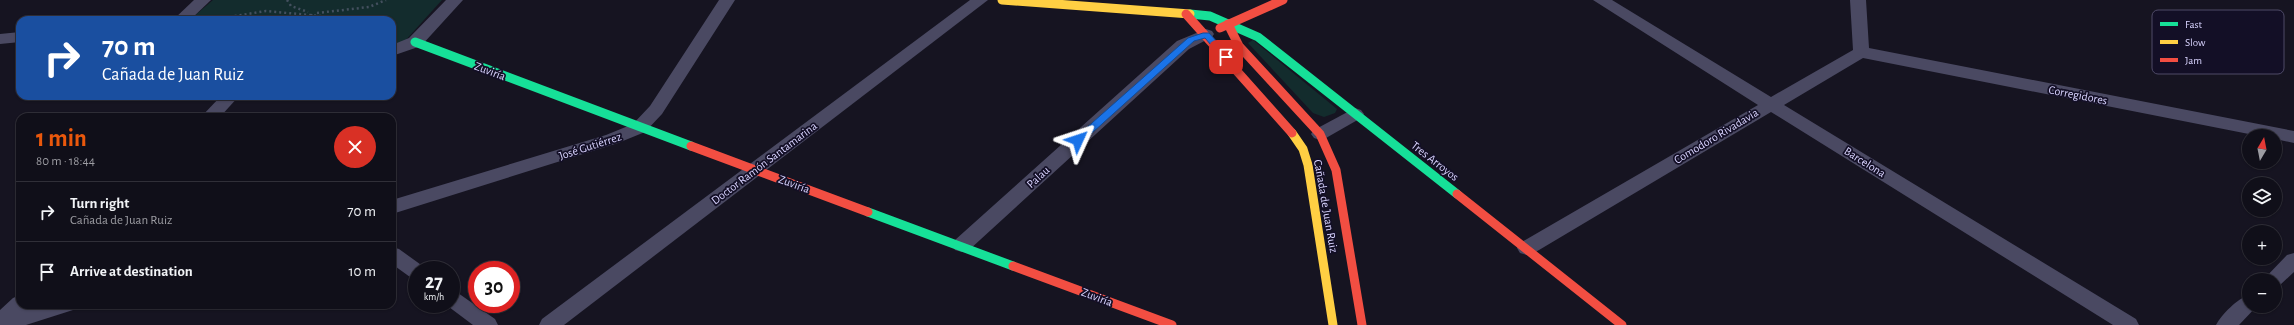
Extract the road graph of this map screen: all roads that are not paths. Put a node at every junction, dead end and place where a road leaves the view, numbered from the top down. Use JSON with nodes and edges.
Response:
{"nodes":[{"id":1,"x":204,"y":0,"type":"edge"},
{"id":2,"x":455,"y":0,"type":"edge"},
{"id":3,"x":727,"y":0,"type":"edge"},
{"id":4,"x":980,"y":0,"type":"edge"},
{"id":5,"x":1002,"y":0,"type":"edge"},
{"id":6,"x":1283,"y":0,"type":"edge"},
{"id":7,"x":1601,"y":0,"type":"edge"},
{"id":8,"x":1858,"y":0,"type":"edge"},
{"id":9,"x":1186,"y":14,"type":"junction"},
{"id":10,"x":186,"y":16,"type":"edge"},
{"id":11,"x":1228,"y":24,"type":"junction"},
{"id":12,"x":1206,"y":34,"type":"junction"},
{"id":13,"x":16,"y":37,"type":"edge"},
{"id":14,"x":0,"y":39,"type":"edge"},
{"id":15,"x":415,"y":42,"type":"junction"},
{"id":16,"x":396,"y":49,"type":"edge"},
{"id":17,"x":1861,"y":52,"type":"junction"},
{"id":18,"x":227,"y":100,"type":"edge"},
{"id":19,"x":1770,"y":104,"type":"junction"},
{"id":20,"x":214,"y":113,"type":"edge"},
{"id":21,"x":1355,"y":114,"type":"junction"},
{"id":22,"x":639,"y":128,"type":"junction"},
{"id":23,"x":1320,"y":134,"type":"junction"},
{"id":24,"x":2294,"y":137,"type":"edge"},
{"id":25,"x":755,"y":170,"type":"junction"},
{"id":26,"x":396,"y":206,"type":"edge"},
{"id":27,"x":962,"y":246,"type":"junction"},
{"id":28,"x":1527,"y":248,"type":"junction"},
{"id":29,"x":396,"y":257,"type":"edge"},
{"id":30,"x":2294,"y":260,"type":"edge"},
{"id":31,"x":408,"y":266,"type":"edge"},
{"id":32,"x":2280,"y":273,"type":"edge"},
{"id":33,"x":460,"y":305,"type":"edge"},
{"id":34,"x":16,"y":307,"type":"edge"},
{"id":35,"x":51,"y":309,"type":"edge"},
{"id":36,"x":2242,"y":310,"type":"edge"},
{"id":37,"x":0,"y":323,"type":"edge"},
{"id":38,"x":488,"y":325,"type":"edge"},
{"id":39,"x":549,"y":325,"type":"edge"},
{"id":40,"x":1172,"y":325,"type":"edge"},
{"id":41,"x":1333,"y":325,"type":"edge"},
{"id":42,"x":1362,"y":325,"type":"edge"},
{"id":43,"x":1622,"y":325,"type":"edge"},
{"id":44,"x":2129,"y":325,"type":"edge"},
{"id":45,"x":2226,"y":325,"type":"edge"}],
"edges":[{"from":1,"to":10,"type":"street"},
{"from":2,"to":15,"type":"street"},
{"from":3,"to":22,"type":"street","name":"José Gutiérrez"},
{"from":4,"to":25,"type":"street","name":"Doctor Ramón Santamarina"},
{"from":5,"to":9,"type":"street","name":"Tres Arroyos"},
{"from":6,"to":11,"type":"street","name":"Palau"},
{"from":7,"to":19,"type":"street","name":"Barcelona"},
{"from":8,"to":17,"type":"street"},
{"from":9,"to":11,"type":"street","name":"Tres Arroyos"},
{"from":9,"to":12,"type":"street","name":"Cañada de Juan Ruiz"},
{"from":11,"to":12,"type":"street","name":"Palau"},
{"from":11,"to":21,"type":"street","name":"Tres Arroyos"},
{"from":11,"to":23,"type":"street","name":"Cañada de Juan Ruiz"},
{"from":12,"to":27,"type":"street","name":"Palau"},
{"from":12,"to":41,"type":"street","name":"Cañada de Juan Ruiz"},
{"from":13,"to":14,"type":"street"},
{"from":15,"to":16,"type":"street"},
{"from":15,"to":22,"type":"street","name":"Zuviría"},
{"from":17,"to":19,"type":"street","name":"Comodoro Rivadavia"},
{"from":17,"to":24,"type":"street","name":"Corregidores"},
{"from":18,"to":20,"type":"street"},
{"from":19,"to":28,"type":"street","name":"Comodoro Rivadavia"},
{"from":19,"to":44,"type":"street","name":"Barcelona"},
{"from":21,"to":23,"type":"street"},
{"from":21,"to":28,"type":"street","name":"Tres Arroyos"},
{"from":22,"to":25,"type":"street","name":"Zuviría"},
{"from":22,"to":26,"type":"street","name":"José Gutiérrez"},
{"from":23,"to":42,"type":"street","name":"Cañada de Juan Ruiz"},
{"from":25,"to":27,"type":"street","name":"Zuviría"},
{"from":25,"to":39,"type":"street","name":"Doctor Ramón Santamarina"},
{"from":27,"to":40,"type":"street","name":"Zuviría"},
{"from":28,"to":43,"type":"street","name":"Tres Arroyos"},
{"from":29,"to":31,"type":"street"},
{"from":30,"to":32,"type":"street"},
{"from":33,"to":38,"type":"street"},
{"from":34,"to":37,"type":"street"},
{"from":35,"to":37,"type":"street"},
{"from":36,"to":45,"type":"street"}]}
